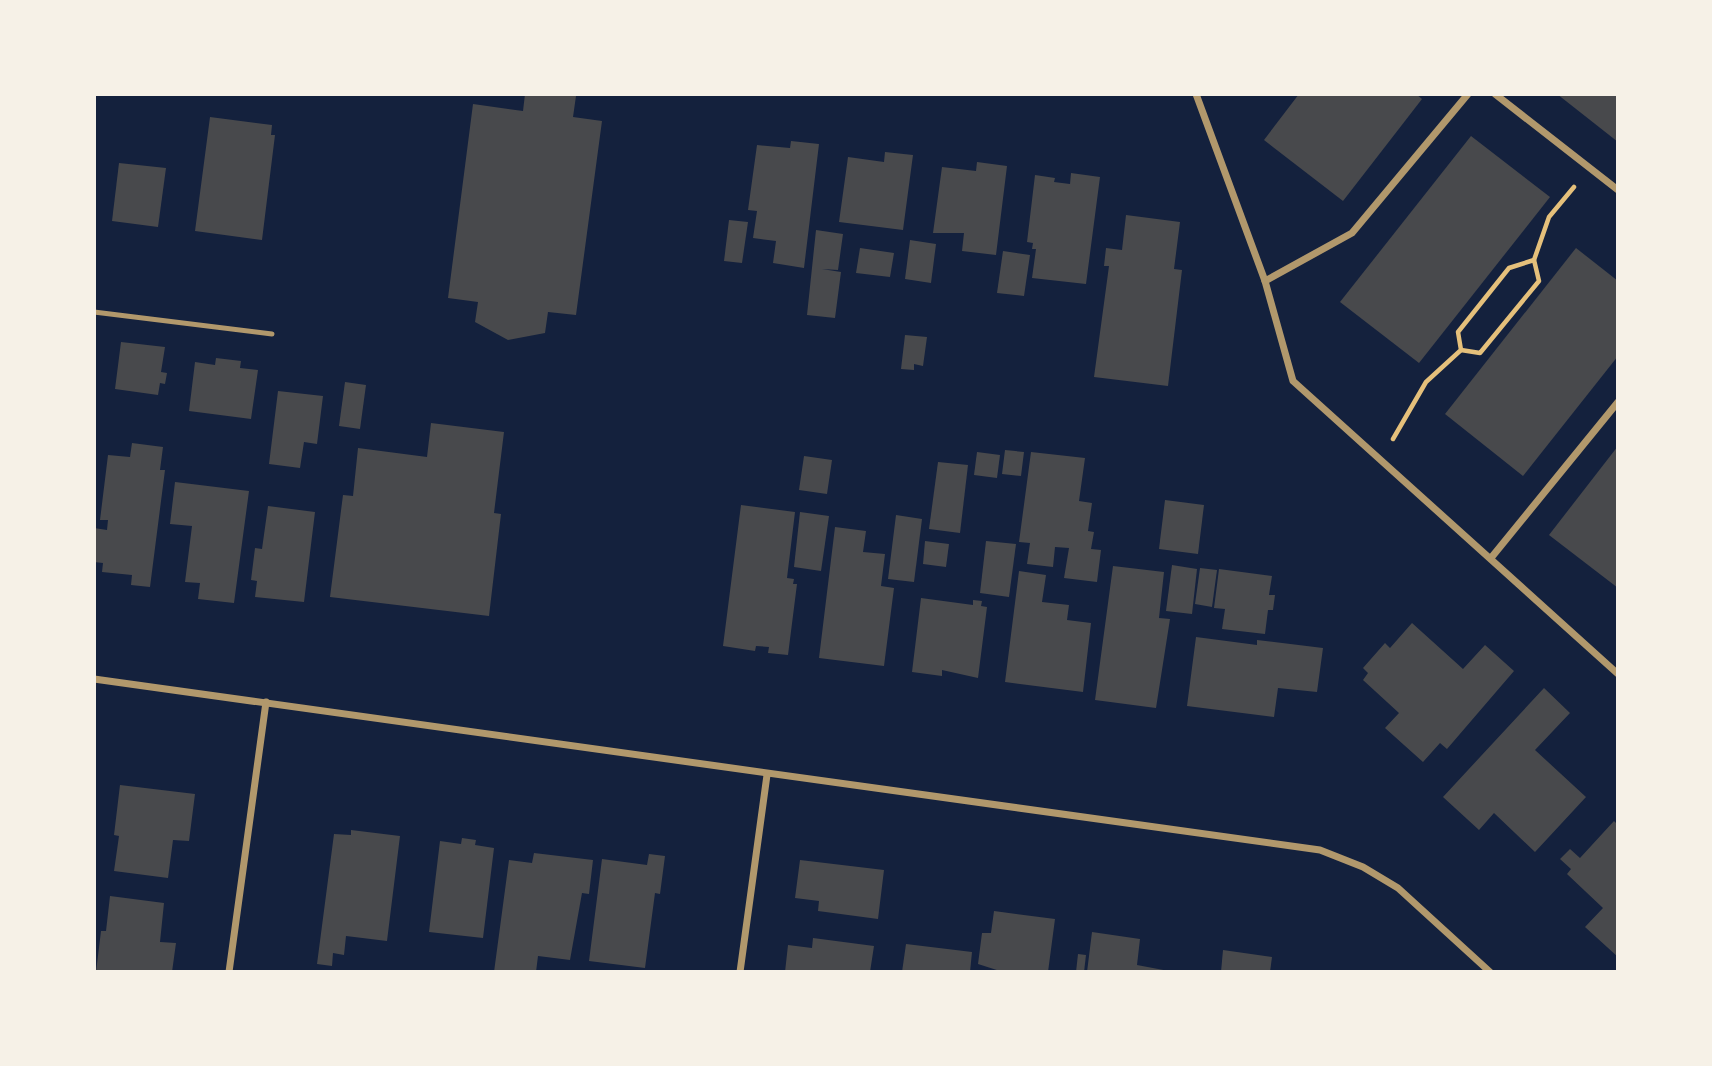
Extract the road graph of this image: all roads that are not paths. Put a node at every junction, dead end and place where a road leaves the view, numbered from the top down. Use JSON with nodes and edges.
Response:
{"nodes":[{"id":1,"x":1196,"y":94,"type":"edge"},
{"id":2,"x":1468,"y":94,"type":"edge"},
{"id":3,"x":1495,"y":94,"type":"edge"},
{"id":4,"x":1618,"y":190,"type":"edge"},
{"id":5,"x":1265,"y":281,"type":"junction"},
{"id":6,"x":94,"y":312,"type":"edge"},
{"id":7,"x":272,"y":334,"type":"dead end"},
{"id":8,"x":1618,"y":402,"type":"edge"},
{"id":9,"x":1491,"y":558,"type":"junction"},
{"id":10,"x":1618,"y":674,"type":"edge"},
{"id":11,"x":94,"y":679,"type":"edge"},
{"id":12,"x":266,"y":702,"type":"junction"},
{"id":13,"x":766,"y":775,"type":"junction"},
{"id":14,"x":229,"y":971,"type":"edge"},
{"id":15,"x":740,"y":971,"type":"edge"},
{"id":16,"x":1490,"y":971,"type":"edge"}],
"edges":[{"from":1,"to":5,"type":"street"},
{"from":2,"to":5,"type":"street"},
{"from":3,"to":4,"type":"street"},
{"from":5,"to":9,"type":"street"},
{"from":6,"to":7,"type":"lane"},
{"from":8,"to":9,"type":"street"},
{"from":9,"to":10,"type":"street"},
{"from":11,"to":12,"type":"street"},
{"from":12,"to":13,"type":"street"},
{"from":12,"to":14,"type":"street"},
{"from":13,"to":15,"type":"street"},
{"from":13,"to":16,"type":"street"}]}
